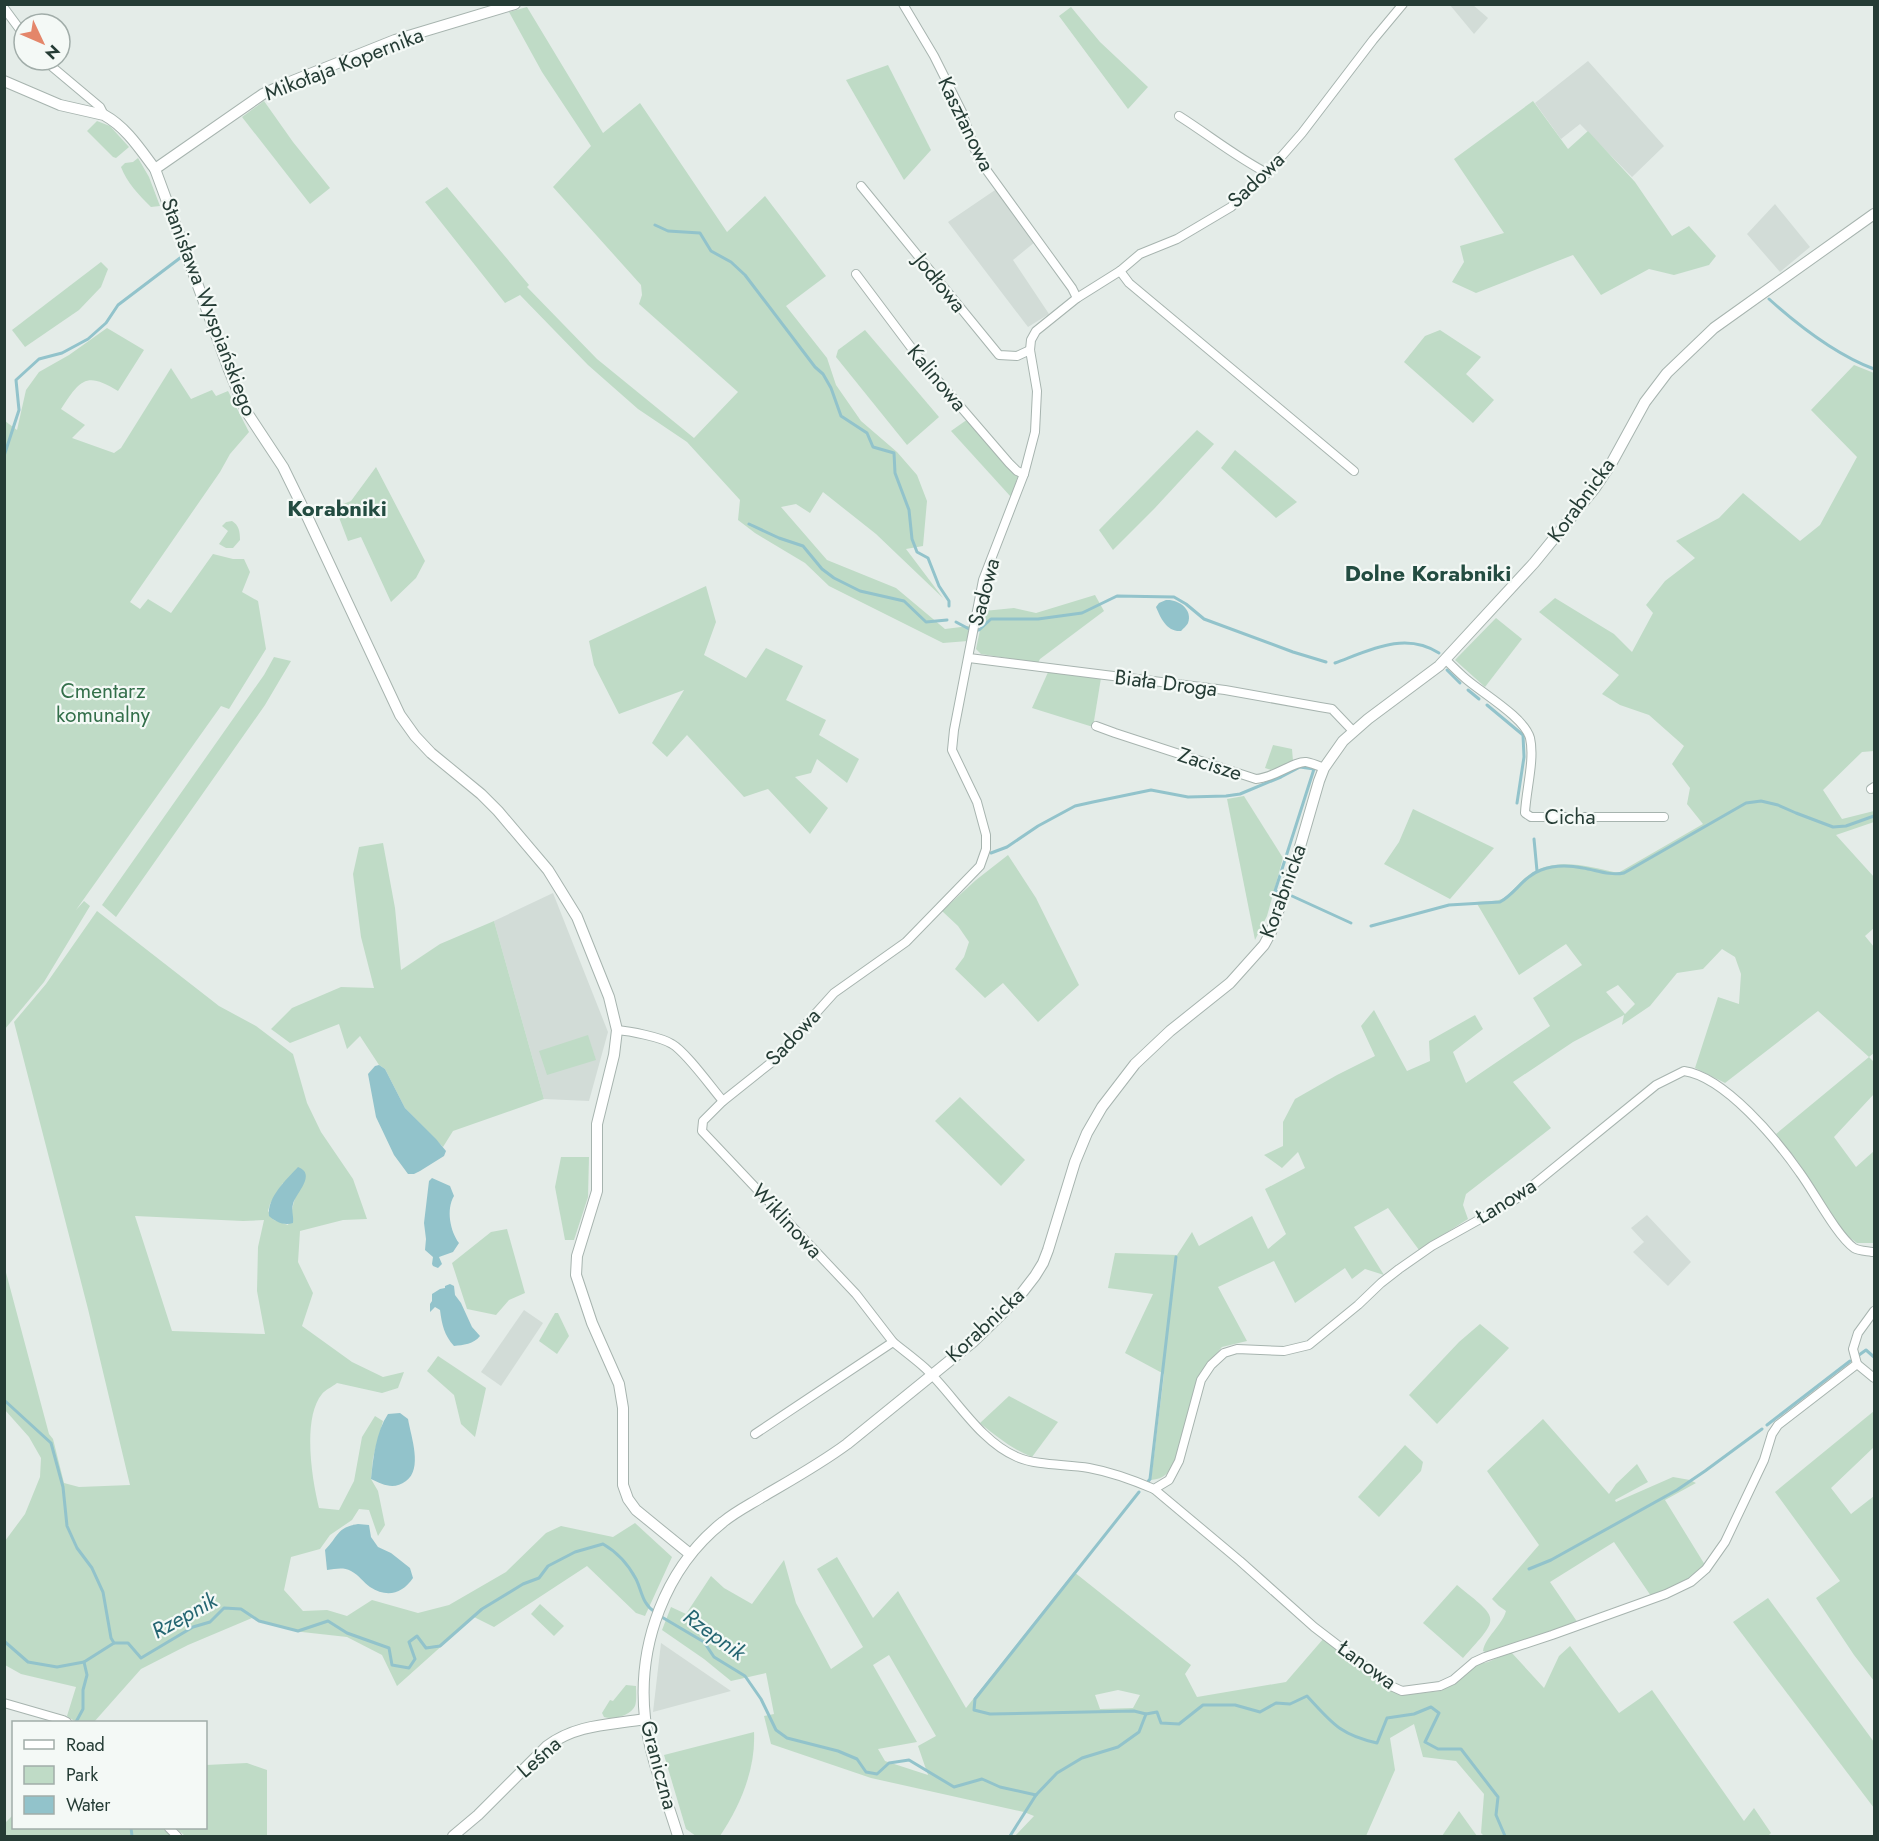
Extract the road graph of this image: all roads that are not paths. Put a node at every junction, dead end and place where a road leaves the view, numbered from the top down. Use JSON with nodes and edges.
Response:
{"nodes":[{"id":1,"x":515,"y":4,"type":"edge"},
{"id":2,"x":903,"y":4,"type":"edge"},
{"id":3,"x":1403,"y":4,"type":"edge"},
{"id":4,"x":58,"y":72,"type":"edge"},
{"id":5,"x":4,"y":81,"type":"edge"},
{"id":6,"x":104,"y":115,"type":"junction"},
{"id":7,"x":1179,"y":116,"type":"dead end"},
{"id":8,"x":155,"y":169,"type":"junction"},
{"id":9,"x":1267,"y":173,"type":"junction"},
{"id":10,"x":861,"y":186,"type":"dead end"},
{"id":11,"x":1875,"y":214,"type":"edge"},
{"id":12,"x":1120,"y":271,"type":"junction"},
{"id":13,"x":856,"y":274,"type":"dead end"},
{"id":14,"x":1077,"y":298,"type":"junction"},
{"id":15,"x":1030,"y":350,"type":"junction"},
{"id":16,"x":1354,"y":471,"type":"dead end"},
{"id":17,"x":1024,"y":474,"type":"junction"},
{"id":18,"x":969,"y":658,"type":"junction"},
{"id":19,"x":1445,"y":659,"type":"junction"},
{"id":20,"x":1096,"y":726,"type":"dead end"},
{"id":21,"x":1353,"y":731,"type":"junction"},
{"id":22,"x":1324,"y":768,"type":"junction"},
{"id":23,"x":1664,"y":817,"type":"dead end"},
{"id":24,"x":616,"y":1030,"type":"junction"},
{"id":25,"x":723,"y":1101,"type":"junction"},
{"id":26,"x":1874,"y":1254,"type":"edge"},
{"id":27,"x":1875,"y":1311,"type":"edge"},
{"id":28,"x":893,"y":1342,"type":"junction"},
{"id":29,"x":1857,"y":1364,"type":"junction"},
{"id":30,"x":931,"y":1374,"type":"junction"},
{"id":31,"x":1875,"y":1378,"type":"edge"},
{"id":32,"x":755,"y":1434,"type":"dead end"},
{"id":33,"x":1154,"y":1489,"type":"junction"},
{"id":34,"x":690,"y":1554,"type":"junction"},
{"id":35,"x":648,"y":1656,"type":"joint"},
{"id":36,"x":4,"y":1703,"type":"edge"},
{"id":37,"x":645,"y":1719,"type":"junction"},
{"id":38,"x":66,"y":1721,"type":"edge"},
{"id":39,"x":453,"y":1836,"type":"edge"},
{"id":40,"x":678,"y":1836,"type":"edge"}],
"edges":[{"from":1,"to":8,"type":"street","name":"Mikołaja Kopernika"},
{"from":2,"to":14,"type":"street","name":"Kasztanowa"},
{"from":3,"to":9,"type":"street","name":"Sadowa"},
{"from":4,"to":6,"type":"street"},
{"from":5,"to":6,"type":"street","name":"Stanisława Wyspiańskiego"},
{"from":6,"to":8,"type":"street","name":"Stanisława Wyspiańskiego"},
{"from":7,"to":9,"type":"street"},
{"from":8,"to":24,"type":"street","name":"Stanisława Wyspiańskiego"},
{"from":9,"to":12,"type":"street","name":"Sadowa"},
{"from":10,"to":15,"type":"street","name":"Jodłowa"},
{"from":11,"to":19,"type":"street","name":"Korabnicka"},
{"from":12,"to":14,"type":"street","name":"Sadowa"},
{"from":12,"to":16,"type":"street"},
{"from":13,"to":17,"type":"street","name":"Kalinowa"},
{"from":14,"to":15,"type":"street","name":"Sadowa"},
{"from":15,"to":17,"type":"street","name":"Sadowa"},
{"from":17,"to":18,"type":"street","name":"Sadowa"},
{"from":18,"to":21,"type":"street","name":"Biała Droga"},
{"from":18,"to":25,"type":"street","name":"Sadowa"},
{"from":19,"to":21,"type":"street","name":"Korabnicka"},
{"from":19,"to":23,"type":"street","name":"Cicha"},
{"from":20,"to":22,"type":"street","name":"Zacisze"},
{"from":21,"to":22,"type":"street","name":"Korabnicka"},
{"from":22,"to":30,"type":"street","name":"Korabnicka"},
{"from":24,"to":25,"type":"street"},
{"from":24,"to":34,"type":"street","name":"Stanisława Wyspiańskiego"},
{"from":25,"to":28,"type":"street","name":"Wiklinowa"},
{"from":26,"to":33,"type":"street","name":"Łanowa"},
{"from":27,"to":29,"type":"street"},
{"from":28,"to":30,"type":"street","name":"Wiklinowa"},
{"from":28,"to":32,"type":"street"},
{"from":29,"to":31,"type":"street"},
{"from":29,"to":33,"type":"street","name":"Łanowa"},
{"from":30,"to":33,"type":"street","name":"Łanowa"},
{"from":30,"to":34,"type":"street","name":"Korabnicka"},
{"from":34,"to":35,"type":"street","name":"Korabnicka"},
{"from":35,"to":37,"type":"street","name":"Graniczna"},
{"from":36,"to":38,"type":"street"},
{"from":37,"to":39,"type":"street","name":"Leśna"},
{"from":37,"to":40,"type":"street","name":"Graniczna"}]}
